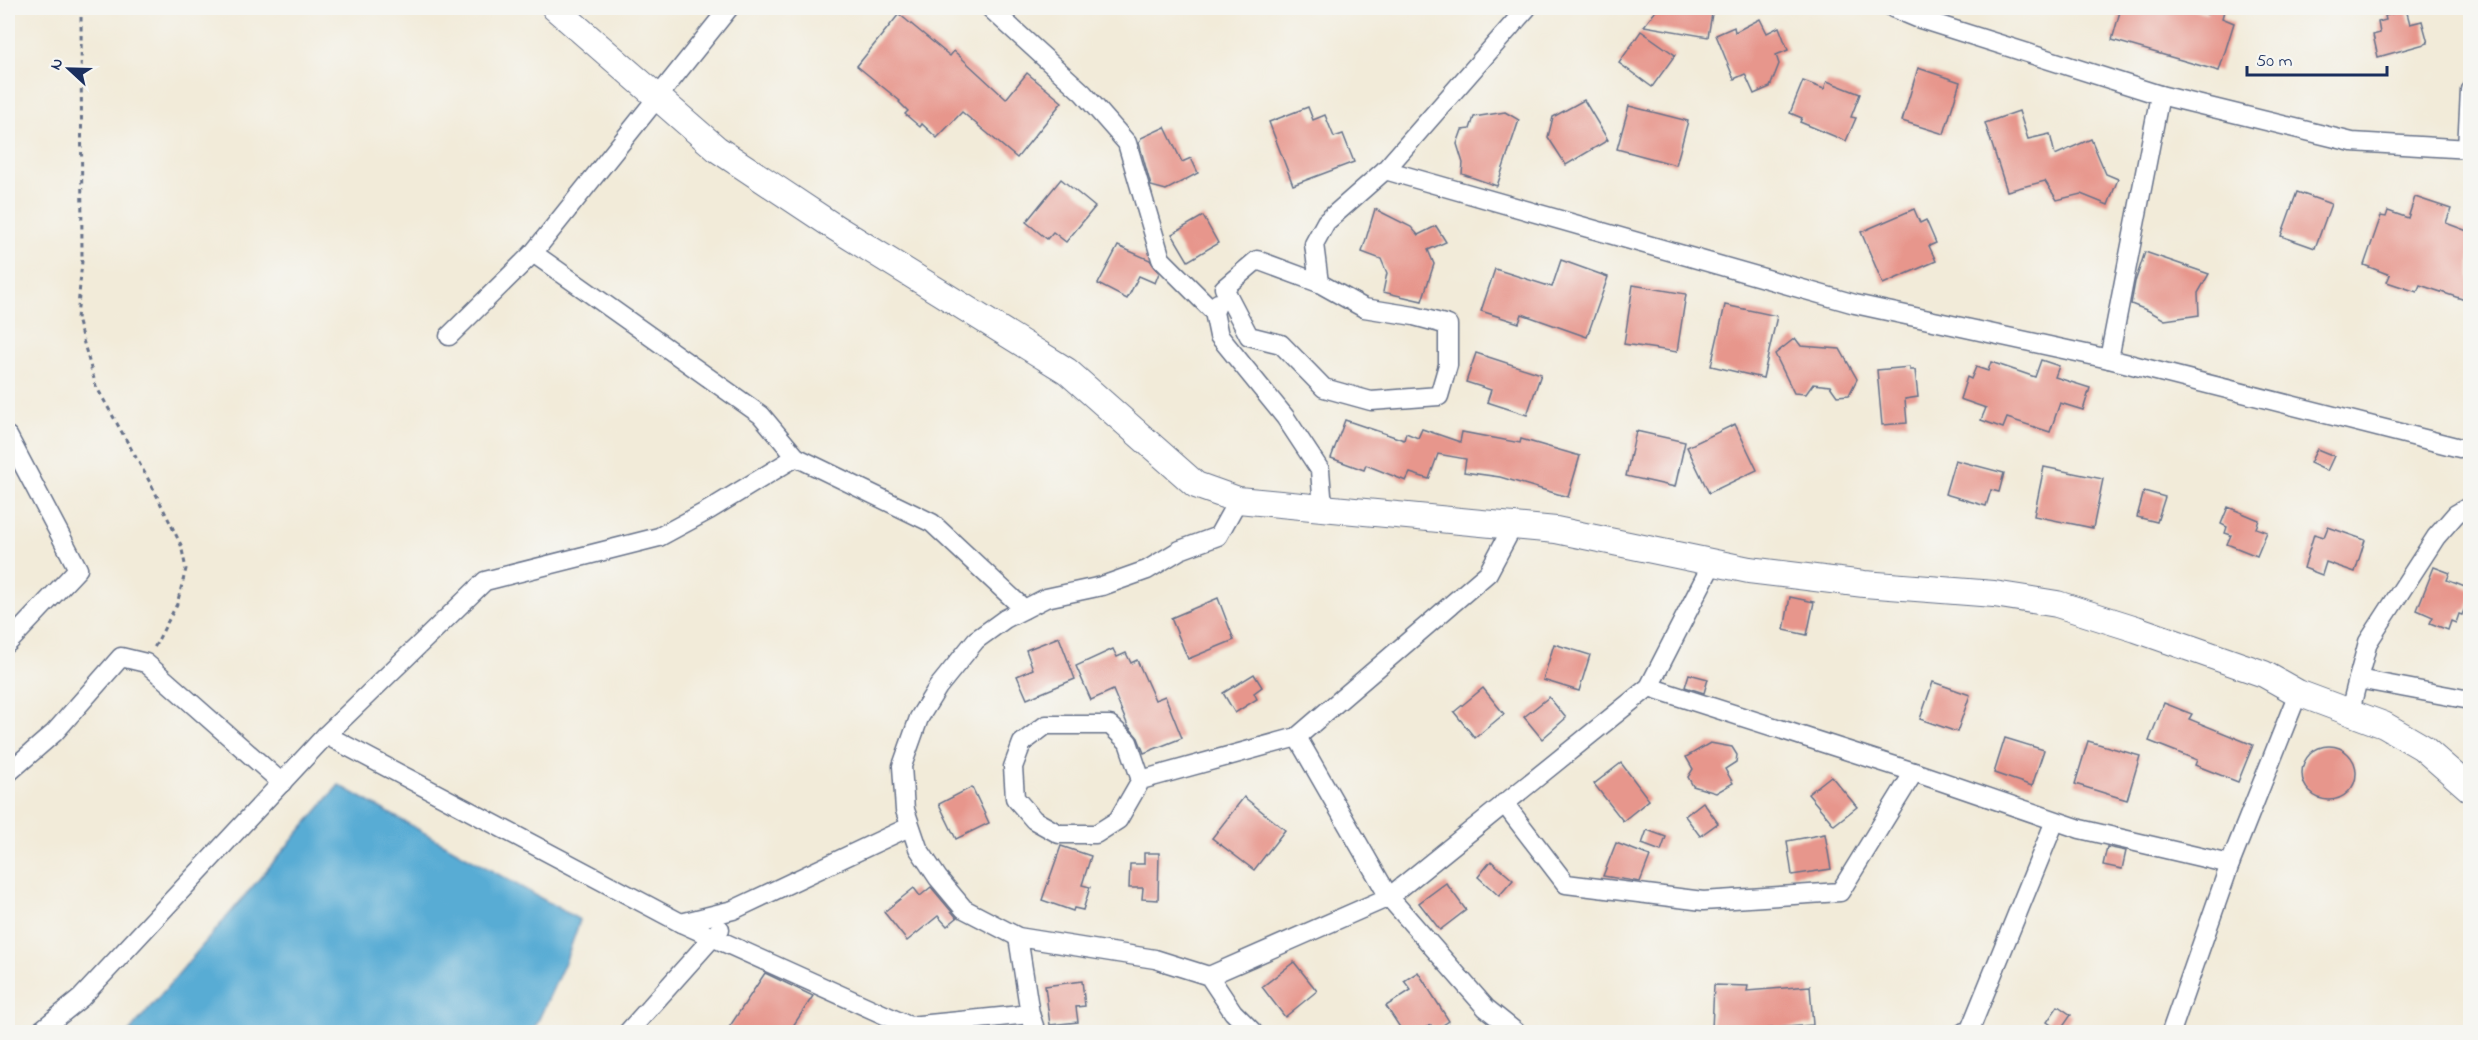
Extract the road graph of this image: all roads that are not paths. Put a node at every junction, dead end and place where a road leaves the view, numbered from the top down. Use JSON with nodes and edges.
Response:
{"nodes":[{"id":1,"x":555,"y":8,"type":"edge"},
{"id":2,"x":729,"y":8,"type":"edge"},
{"id":3,"x":990,"y":8,"type":"edge"},
{"id":4,"x":1527,"y":8,"type":"edge"},
{"id":5,"x":1893,"y":8,"type":"edge"},
{"id":6,"x":2470,"y":90,"type":"edge"},
{"id":7,"x":2160,"y":94,"type":"junction"},
{"id":8,"x":659,"y":98,"type":"junction"},
{"id":9,"x":2469,"y":149,"type":"edge"},
{"id":10,"x":1385,"y":170,"type":"junction"},
{"id":11,"x":533,"y":253,"type":"junction"},
{"id":12,"x":1319,"y":283,"type":"junction"},
{"id":13,"x":1224,"y":288,"type":"junction"},
{"id":14,"x":1214,"y":312,"type":"junction"},
{"id":15,"x":448,"y":336,"type":"dead end"},
{"id":16,"x":2109,"y":359,"type":"junction"},
{"id":17,"x":8,"y":436,"type":"edge"},
{"id":18,"x":2470,"y":445,"type":"edge"},
{"id":19,"x":796,"y":457,"type":"junction"},
{"id":20,"x":1238,"y":500,"type":"junction"},
{"id":21,"x":2470,"y":506,"type":"edge"},
{"id":22,"x":1323,"y":508,"type":"junction"},
{"id":23,"x":1513,"y":526,"type":"junction"},
{"id":24,"x":1712,"y":564,"type":"junction"},
{"id":25,"x":1024,"y":609,"type":"junction"},
{"id":26,"x":8,"y":643,"type":"edge"},
{"id":27,"x":2358,"y":679,"type":"junction"},
{"id":28,"x":1649,"y":687,"type":"junction"},
{"id":29,"x":2298,"y":693,"type":"junction"},
{"id":30,"x":2470,"y":700,"type":"edge"},
{"id":31,"x":2350,"y":711,"type":"junction"},
{"id":32,"x":326,"y":735,"type":"junction"},
{"id":33,"x":1297,"y":737,"type":"junction"},
{"id":34,"x":1914,"y":772,"type":"junction"},
{"id":35,"x":8,"y":773,"type":"edge"},
{"id":36,"x":1141,"y":780,"type":"junction"},
{"id":37,"x":282,"y":783,"type":"junction"},
{"id":38,"x":2470,"y":789,"type":"edge"},
{"id":39,"x":1504,"y":804,"type":"junction"},
{"id":40,"x":2055,"y":821,"type":"junction"},
{"id":41,"x":909,"y":827,"type":"junction"},
{"id":42,"x":2230,"y":864,"type":"junction"},
{"id":43,"x":1389,"y":897,"type":"junction"},
{"id":44,"x":733,"y":910,"type":"junction"},
{"id":45,"x":681,"y":923,"type":"junction"},
{"id":46,"x":1018,"y":937,"type":"junction"},
{"id":47,"x":714,"y":938,"type":"junction"},
{"id":48,"x":1209,"y":976,"type":"junction"},
{"id":49,"x":1030,"y":1014,"type":"junction"},
{"id":50,"x":39,"y":1032,"type":"edge"},
{"id":51,"x":628,"y":1032,"type":"edge"},
{"id":52,"x":1036,"y":1032,"type":"edge"},
{"id":53,"x":1253,"y":1032,"type":"edge"},
{"id":54,"x":1515,"y":1032,"type":"edge"},
{"id":55,"x":1964,"y":1032,"type":"edge"},
{"id":56,"x":2171,"y":1032,"type":"edge"}],
"edges":[{"from":1,"to":8,"type":"street"},
{"from":2,"to":8,"type":"street"},
{"from":3,"to":14,"type":"street"},
{"from":4,"to":10,"type":"street"},
{"from":5,"to":7,"type":"street"},
{"from":6,"to":9,"type":"street"},
{"from":7,"to":9,"type":"street"},
{"from":7,"to":16,"type":"street"},
{"from":8,"to":11,"type":"street"},
{"from":8,"to":20,"type":"street"},
{"from":10,"to":12,"type":"street"},
{"from":10,"to":16,"type":"street"},
{"from":11,"to":15,"type":"street"},
{"from":11,"to":19,"type":"street"},
{"from":12,"to":13,"type":"street"},
{"from":12,"to":13,"type":"street"},
{"from":13,"to":14,"type":"street"},
{"from":14,"to":22,"type":"street"},
{"from":16,"to":18,"type":"street"},
{"from":17,"to":26,"type":"street"},
{"from":19,"to":25,"type":"street"},
{"from":19,"to":32,"type":"street"},
{"from":20,"to":22,"type":"street"},
{"from":20,"to":25,"type":"street"},
{"from":21,"to":27,"type":"street"},
{"from":22,"to":23,"type":"street"},
{"from":23,"to":24,"type":"street"},
{"from":23,"to":33,"type":"street"},
{"from":24,"to":28,"type":"street"},
{"from":24,"to":29,"type":"street"},
{"from":25,"to":41,"type":"street"},
{"from":27,"to":30,"type":"street"},
{"from":27,"to":31,"type":"street"},
{"from":28,"to":34,"type":"street"},
{"from":28,"to":39,"type":"street"},
{"from":29,"to":31,"type":"street"},
{"from":29,"to":42,"type":"street"},
{"from":31,"to":38,"type":"street"},
{"from":32,"to":37,"type":"street"},
{"from":32,"to":45,"type":"street"},
{"from":33,"to":36,"type":"street"},
{"from":33,"to":43,"type":"street"},
{"from":34,"to":39,"type":"street"},
{"from":34,"to":40,"type":"street"},
{"from":35,"to":37,"type":"street"},
{"from":36,"to":36,"type":"street"},
{"from":37,"to":50,"type":"street"},
{"from":39,"to":43,"type":"street"},
{"from":40,"to":42,"type":"street"},
{"from":40,"to":55,"type":"street"},
{"from":41,"to":44,"type":"street"},
{"from":41,"to":46,"type":"street"},
{"from":42,"to":56,"type":"street"},
{"from":43,"to":48,"type":"street"},
{"from":43,"to":54,"type":"street"},
{"from":44,"to":45,"type":"street"},
{"from":44,"to":47,"type":"street"},
{"from":45,"to":47,"type":"street"},
{"from":46,"to":48,"type":"street"},
{"from":46,"to":49,"type":"street"},
{"from":47,"to":49,"type":"street"},
{"from":47,"to":51,"type":"street"},
{"from":48,"to":53,"type":"street"},
{"from":49,"to":52,"type":"street"}]}
